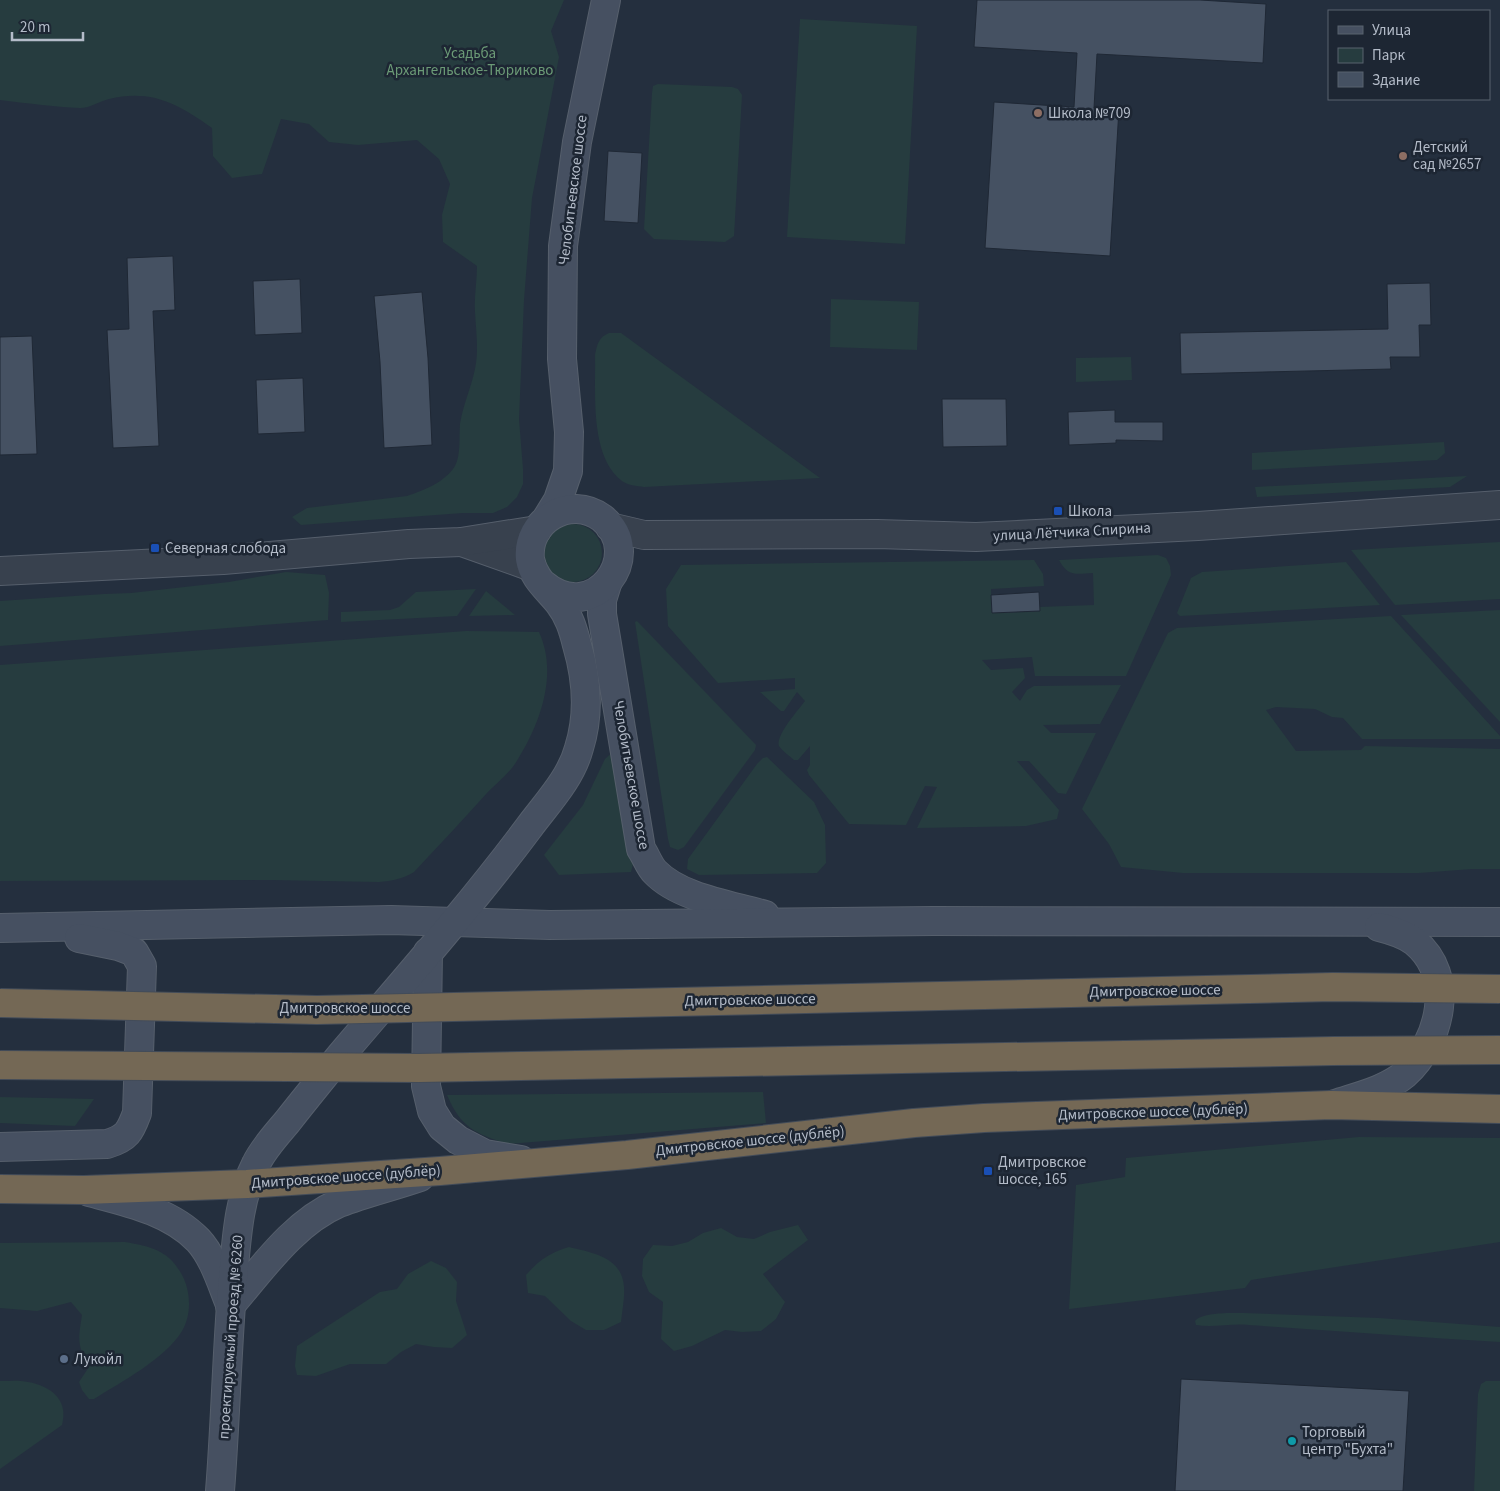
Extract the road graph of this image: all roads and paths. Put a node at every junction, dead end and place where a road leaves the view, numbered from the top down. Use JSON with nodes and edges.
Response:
{"nodes":[{"id":1,"x":606,"y":0,"type":"edge"},
{"id":2,"x":568,"y":471,"type":"junction"},
{"id":3,"x":1500,"y":505,"type":"edge"},
{"id":4,"x":604,"y":521,"type":"junction"},
{"id":5,"x":542,"y":524,"type":"junction"},
{"id":6,"x":644,"y":534,"type":"junction"},
{"id":7,"x":460,"y":542,"type":"junction"},
{"id":8,"x":618,"y":559,"type":"junction"},
{"id":9,"x":0,"y":571,"type":"edge"},
{"id":10,"x":537,"y":576,"type":"junction"},
{"id":11,"x":607,"y":584,"type":"junction"},
{"id":12,"x":454,"y":921,"type":"junction"},
{"id":13,"x":1334,"y":921,"type":"junction"},
{"id":14,"x":1500,"y":922,"type":"edge"},
{"id":15,"x":798,"y":924,"type":"junction"},
{"id":16,"x":9,"y":928,"type":"edge"},
{"id":17,"x":428,"y":952,"type":"junction"},
{"id":18,"x":1500,"y":988,"type":"edge"},
{"id":19,"x":0,"y":1003,"type":"edge"},
{"id":20,"x":1500,"y":1050,"type":"edge"},
{"id":21,"x":0,"y":1065,"type":"edge"},
{"id":22,"x":1331,"y":1105,"type":"junction"},
{"id":23,"x":1500,"y":1109,"type":"edge"},
{"id":24,"x":0,"y":1147,"type":"edge"},
{"id":25,"x":534,"y":1163,"type":"junction"},
{"id":26,"x":440,"y":1171,"type":"junction"},
{"id":27,"x":248,"y":1184,"type":"junction"},
{"id":28,"x":0,"y":1189,"type":"edge"},
{"id":29,"x":84,"y":1190,"type":"junction"},
{"id":30,"x":230,"y":1306,"type":"junction"},
{"id":31,"x":220,"y":1491,"type":"edge"}],
"edges":[{"from":1,"to":2,"type":"street","name":"Челобитьевское шоссе"},
{"from":2,"to":4,"type":"street"},
{"from":2,"to":5,"type":"street","name":"Челобитьевское шоссе"},
{"from":3,"to":6,"type":"street","name":"улица Лётчика Спирина"},
{"from":4,"to":5,"type":"street"},
{"from":4,"to":6,"type":"street","name":"улица Лётчика Спирина"},
{"from":4,"to":8,"type":"street"},
{"from":5,"to":7,"type":"street"},
{"from":5,"to":10,"type":"street","name":"Челобитьевское шоссе"},
{"from":6,"to":8,"type":"street"},
{"from":7,"to":9,"type":"street"},
{"from":7,"to":10,"type":"street"},
{"from":8,"to":11,"type":"street","name":"Челобитьевское шоссе"},
{"from":10,"to":11,"type":"street"},
{"from":10,"to":12,"type":"street","name":"Челобитьевское шоссе"},
{"from":11,"to":15,"type":"street","name":"Челобитьевское шоссе"},
{"from":12,"to":15,"type":"street"},
{"from":12,"to":16,"type":"street"},
{"from":12,"to":17,"type":"street","name":"Челобитьевское шоссе"},
{"from":13,"to":14,"type":"street"},
{"from":13,"to":15,"type":"street"},
{"from":13,"to":22,"type":"street"},
{"from":16,"to":24,"type":"street"},
{"from":17,"to":25,"type":"street"},
{"from":17,"to":27,"type":"street","name":"проектируемый проезд № 6260"},
{"from":18,"to":19,"type":"highway","name":"Дмитровское шоссе","bridge":true},
{"from":20,"to":21,"type":"highway","bridge":true},
{"from":22,"to":23,"type":"highway","name":"Дмитровское шоссе (дублёр)"},
{"from":22,"to":25,"type":"highway","name":"Дмитровское шоссе (дублёр)"},
{"from":25,"to":26,"type":"highway","name":"Дмитровское шоссе (дублёр)"},
{"from":26,"to":27,"type":"highway","name":"Дмитровское шоссе (дублёр)"},
{"from":26,"to":30,"type":"street"},
{"from":27,"to":29,"type":"highway","name":"Дмитровское шоссе (дублёр)"},
{"from":27,"to":30,"type":"street","name":"проектируемый проезд № 6260"},
{"from":28,"to":29,"type":"highway","name":"Дмитровское шоссе (дублёр)"},
{"from":29,"to":30,"type":"street"},
{"from":30,"to":31,"type":"street","name":"проектируемый проезд № 6260"}]}
